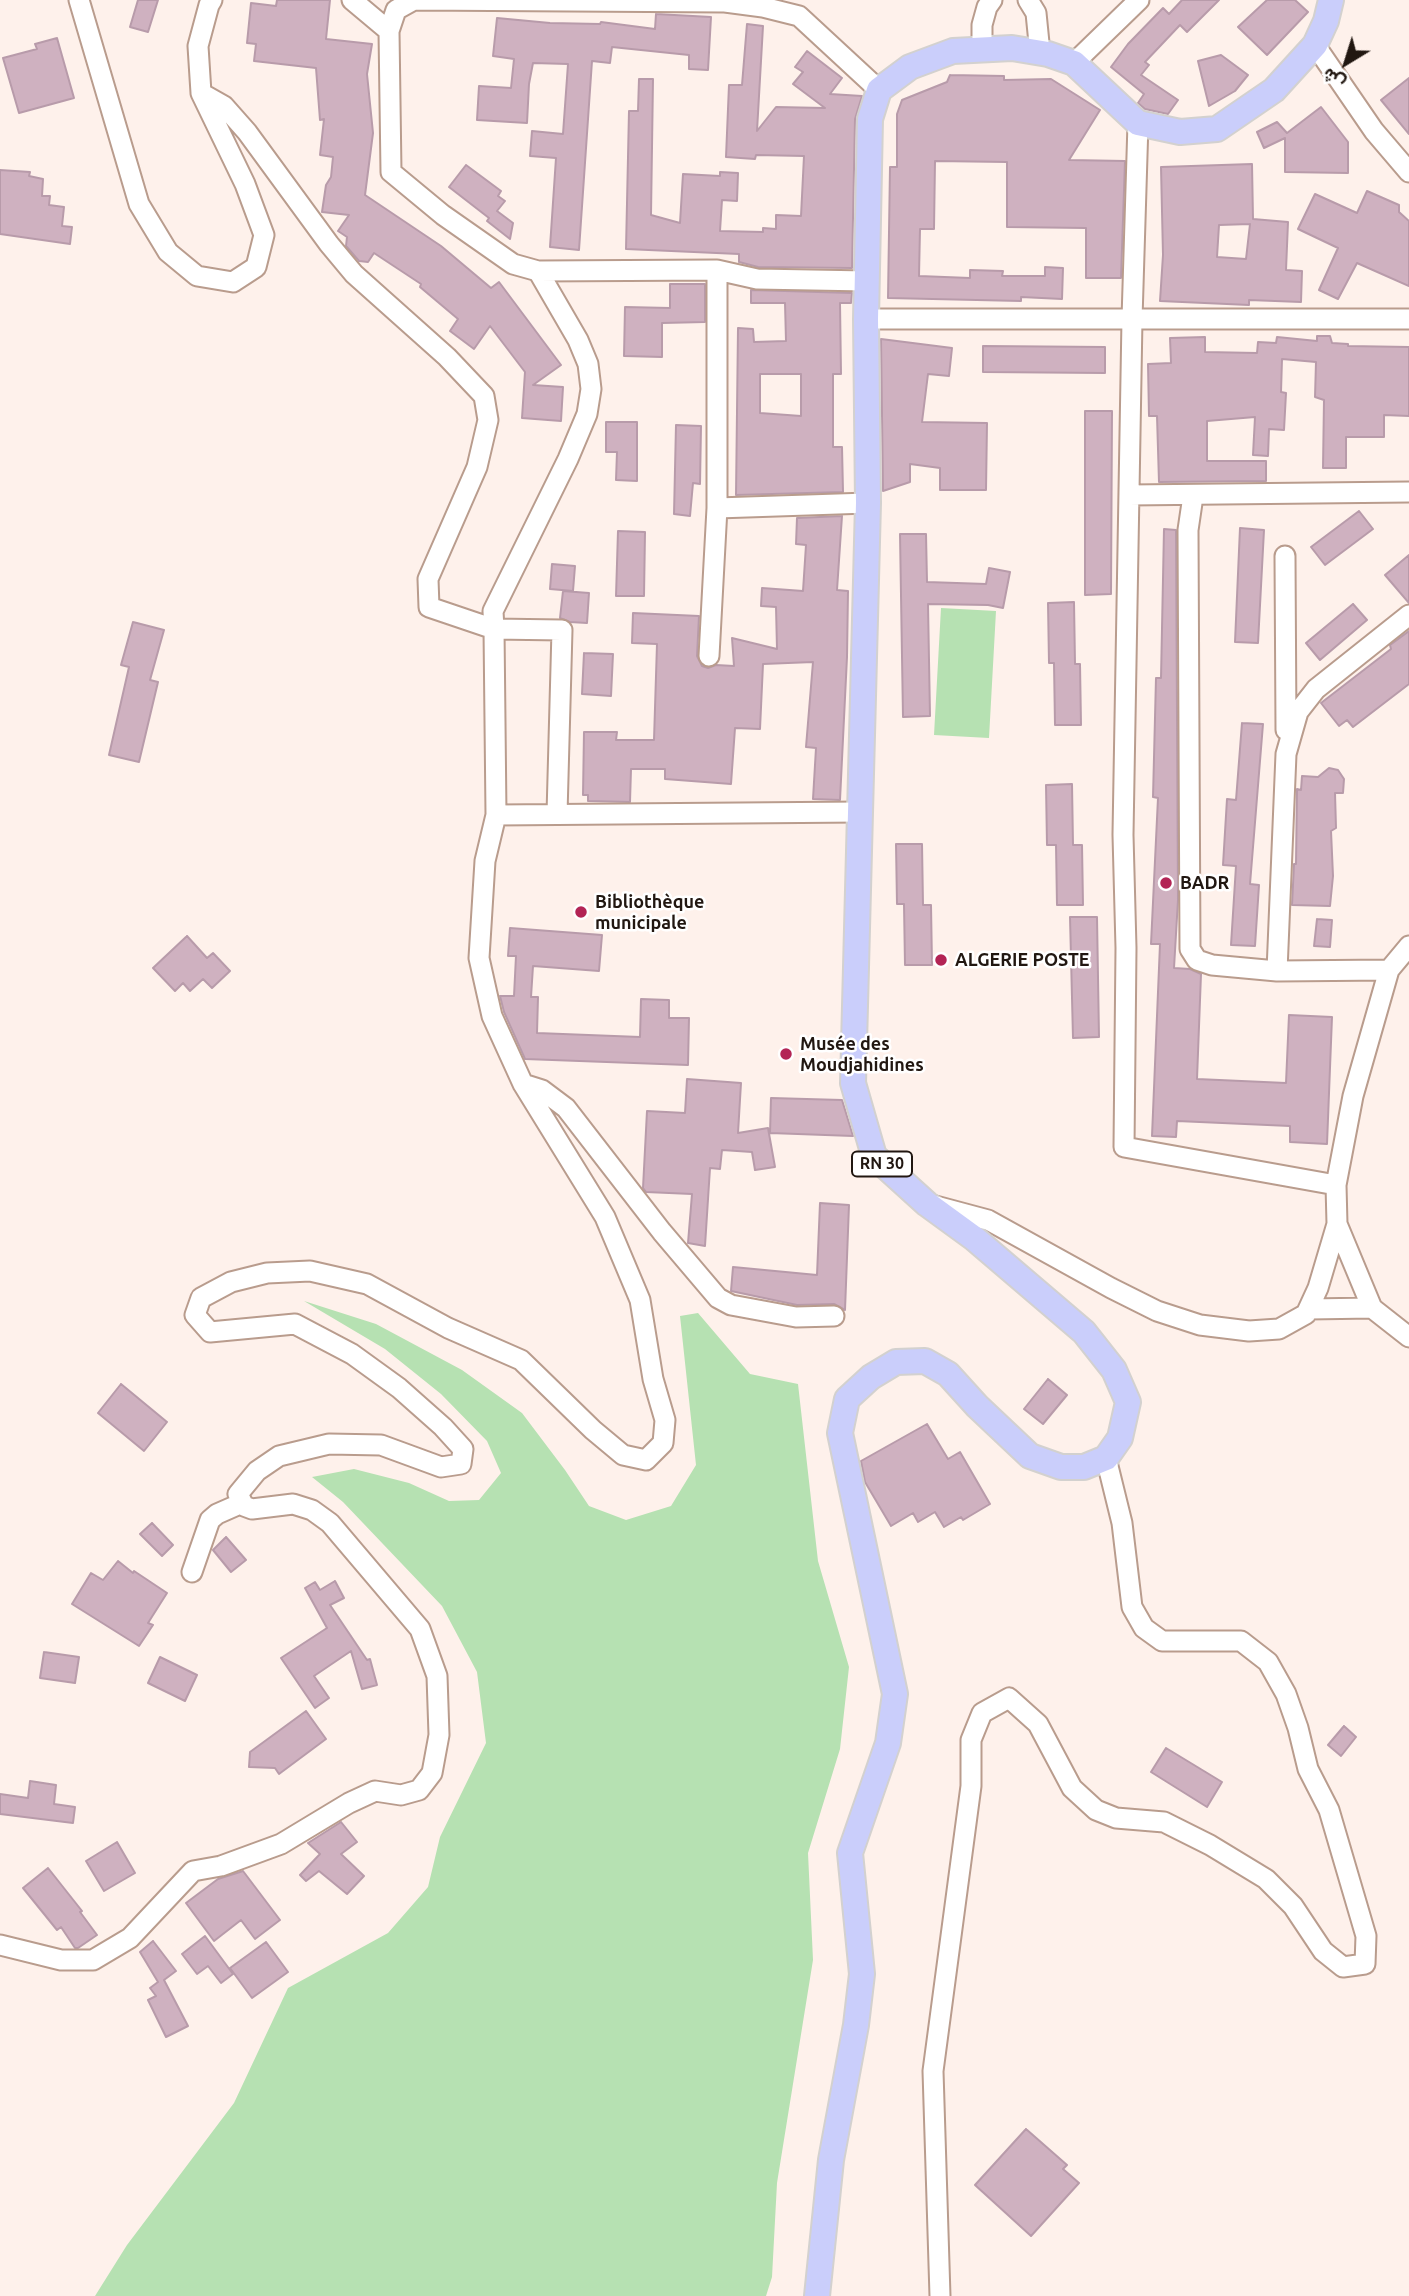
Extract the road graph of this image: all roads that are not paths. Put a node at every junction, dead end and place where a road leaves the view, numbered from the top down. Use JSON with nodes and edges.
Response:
{"nodes":[{"id":1,"x":79,"y":0,"type":"edge"},
{"id":2,"x":212,"y":0,"type":"edge"},
{"id":3,"x":352,"y":0,"type":"edge"},
{"id":4,"x":992,"y":0,"type":"edge"},
{"id":5,"x":1028,"y":0,"type":"edge"},
{"id":6,"x":1139,"y":0,"type":"edge"},
{"id":7,"x":1331,"y":0,"type":"edge"},
{"id":8,"x":802,"y":8,"type":"edge"},
{"id":9,"x":389,"y":31,"type":"junction"},
{"id":10,"x":1315,"y":45,"type":"junction"},
{"id":11,"x":982,"y":50,"type":"junction"},
{"id":12,"x":1040,"y":52,"type":"junction"},
{"id":13,"x":1074,"y":63,"type":"junction"},
{"id":14,"x":879,"y":90,"type":"junction"},
{"id":15,"x":201,"y":93,"type":"junction"},
{"id":16,"x":1139,"y":123,"type":"junction"},
{"id":17,"x":1409,"y":172,"type":"edge"},
{"id":18,"x":717,"y":270,"type":"junction"},
{"id":19,"x":538,"y":271,"type":"junction"},
{"id":20,"x":867,"y":281,"type":"junction"},
{"id":21,"x":866,"y":319,"type":"junction"},
{"id":22,"x":1132,"y":319,"type":"junction"},
{"id":23,"x":1409,"y":319,"type":"edge"},
{"id":24,"x":1409,"y":492,"type":"edge"},
{"id":25,"x":1129,"y":495,"type":"junction"},
{"id":26,"x":1192,"y":496,"type":"junction"},
{"id":27,"x":868,"y":503,"type":"junction"},
{"id":28,"x":717,"y":508,"type":"junction"},
{"id":29,"x":1285,"y":556,"type":"dead end"},
{"id":30,"x":1409,"y":615,"type":"edge"},
{"id":31,"x":494,"y":629,"type":"junction"},
{"id":32,"x":709,"y":656,"type":"dead end"},
{"id":33,"x":1286,"y":754,"type":"junction"},
{"id":34,"x":861,"y":812,"type":"junction"},
{"id":35,"x":557,"y":814,"type":"junction"},
{"id":36,"x":496,"y":815,"type":"junction"},
{"id":37,"x":1409,"y":946,"type":"edge"},
{"id":38,"x":1389,"y":970,"type":"junction"},
{"id":39,"x":1277,"y":971,"type":"junction"},
{"id":40,"x":523,"y":1084,"type":"junction"},
{"id":41,"x":1336,"y":1185,"type":"junction"},
{"id":42,"x":927,"y":1204,"type":"junction"},
{"id":43,"x":1337,"y":1224,"type":"junction"},
{"id":44,"x":1372,"y":1308,"type":"junction"},
{"id":45,"x":1309,"y":1309,"type":"junction"},
{"id":46,"x":834,"y":1316,"type":"dead end"},
{"id":47,"x":1409,"y":1337,"type":"edge"},
{"id":48,"x":1106,"y":1458,"type":"junction"},
{"id":49,"x":242,"y":1503,"type":"junction"},
{"id":50,"x":192,"y":1572,"type":"dead end"},
{"id":51,"x":0,"y":1945,"type":"edge"},
{"id":52,"x":817,"y":2296,"type":"edge"},
{"id":53,"x":940,"y":2296,"type":"edge"}],
"edges":[{"from":1,"to":15,"type":"street"},
{"from":2,"to":15,"type":"street"},
{"from":3,"to":9,"type":"street"},
{"from":4,"to":11,"type":"street"},
{"from":5,"to":12,"type":"street"},
{"from":6,"to":13,"type":"street"},
{"from":7,"to":10,"type":"main road"},
{"from":8,"to":9,"type":"street"},
{"from":8,"to":14,"type":"street"},
{"from":9,"to":19,"type":"street"},
{"from":10,"to":16,"type":"main road"},
{"from":10,"to":17,"type":"street"},
{"from":11,"to":12,"type":"main road"},
{"from":11,"to":14,"type":"main road"},
{"from":12,"to":13,"type":"main road"},
{"from":13,"to":16,"type":"main road"},
{"from":14,"to":20,"type":"main road","number":"RN 30"},
{"from":15,"to":31,"type":"street"},
{"from":16,"to":22,"type":"street"},
{"from":18,"to":19,"type":"street"},
{"from":18,"to":20,"type":"street"},
{"from":18,"to":28,"type":"street"},
{"from":19,"to":31,"type":"street"},
{"from":20,"to":21,"type":"main road","number":"RN 30"},
{"from":21,"to":22,"type":"street"},
{"from":21,"to":27,"type":"main road","number":"RN 30"},
{"from":22,"to":23,"type":"street"},
{"from":22,"to":25,"type":"street"},
{"from":24,"to":26,"type":"street"},
{"from":25,"to":26,"type":"street"},
{"from":25,"to":41,"type":"street"},
{"from":26,"to":39,"type":"street"},
{"from":27,"to":28,"type":"street"},
{"from":27,"to":34,"type":"main road","number":"RN 30"},
{"from":28,"to":32,"type":"street"},
{"from":29,"to":33,"type":"street"},
{"from":30,"to":33,"type":"street"},
{"from":31,"to":35,"type":"street"},
{"from":31,"to":36,"type":"street"},
{"from":33,"to":39,"type":"street"},
{"from":34,"to":35,"type":"street"},
{"from":34,"to":42,"type":"main road","number":"RN 30"},
{"from":35,"to":36,"type":"street"},
{"from":36,"to":40,"type":"street"},
{"from":37,"to":38,"type":"street"},
{"from":38,"to":39,"type":"street"},
{"from":38,"to":41,"type":"street"},
{"from":40,"to":46,"type":"street"},
{"from":40,"to":49,"type":"street"},
{"from":41,"to":43,"type":"street"},
{"from":42,"to":45,"type":"street"},
{"from":42,"to":48,"type":"main road","number":"RN 30"},
{"from":43,"to":44,"type":"street"},
{"from":43,"to":45,"type":"street"},
{"from":44,"to":45,"type":"street"},
{"from":44,"to":47,"type":"street"},
{"from":48,"to":52,"type":"main road"},
{"from":48,"to":53,"type":"street"},
{"from":49,"to":50,"type":"street"},
{"from":49,"to":51,"type":"street"}]}
